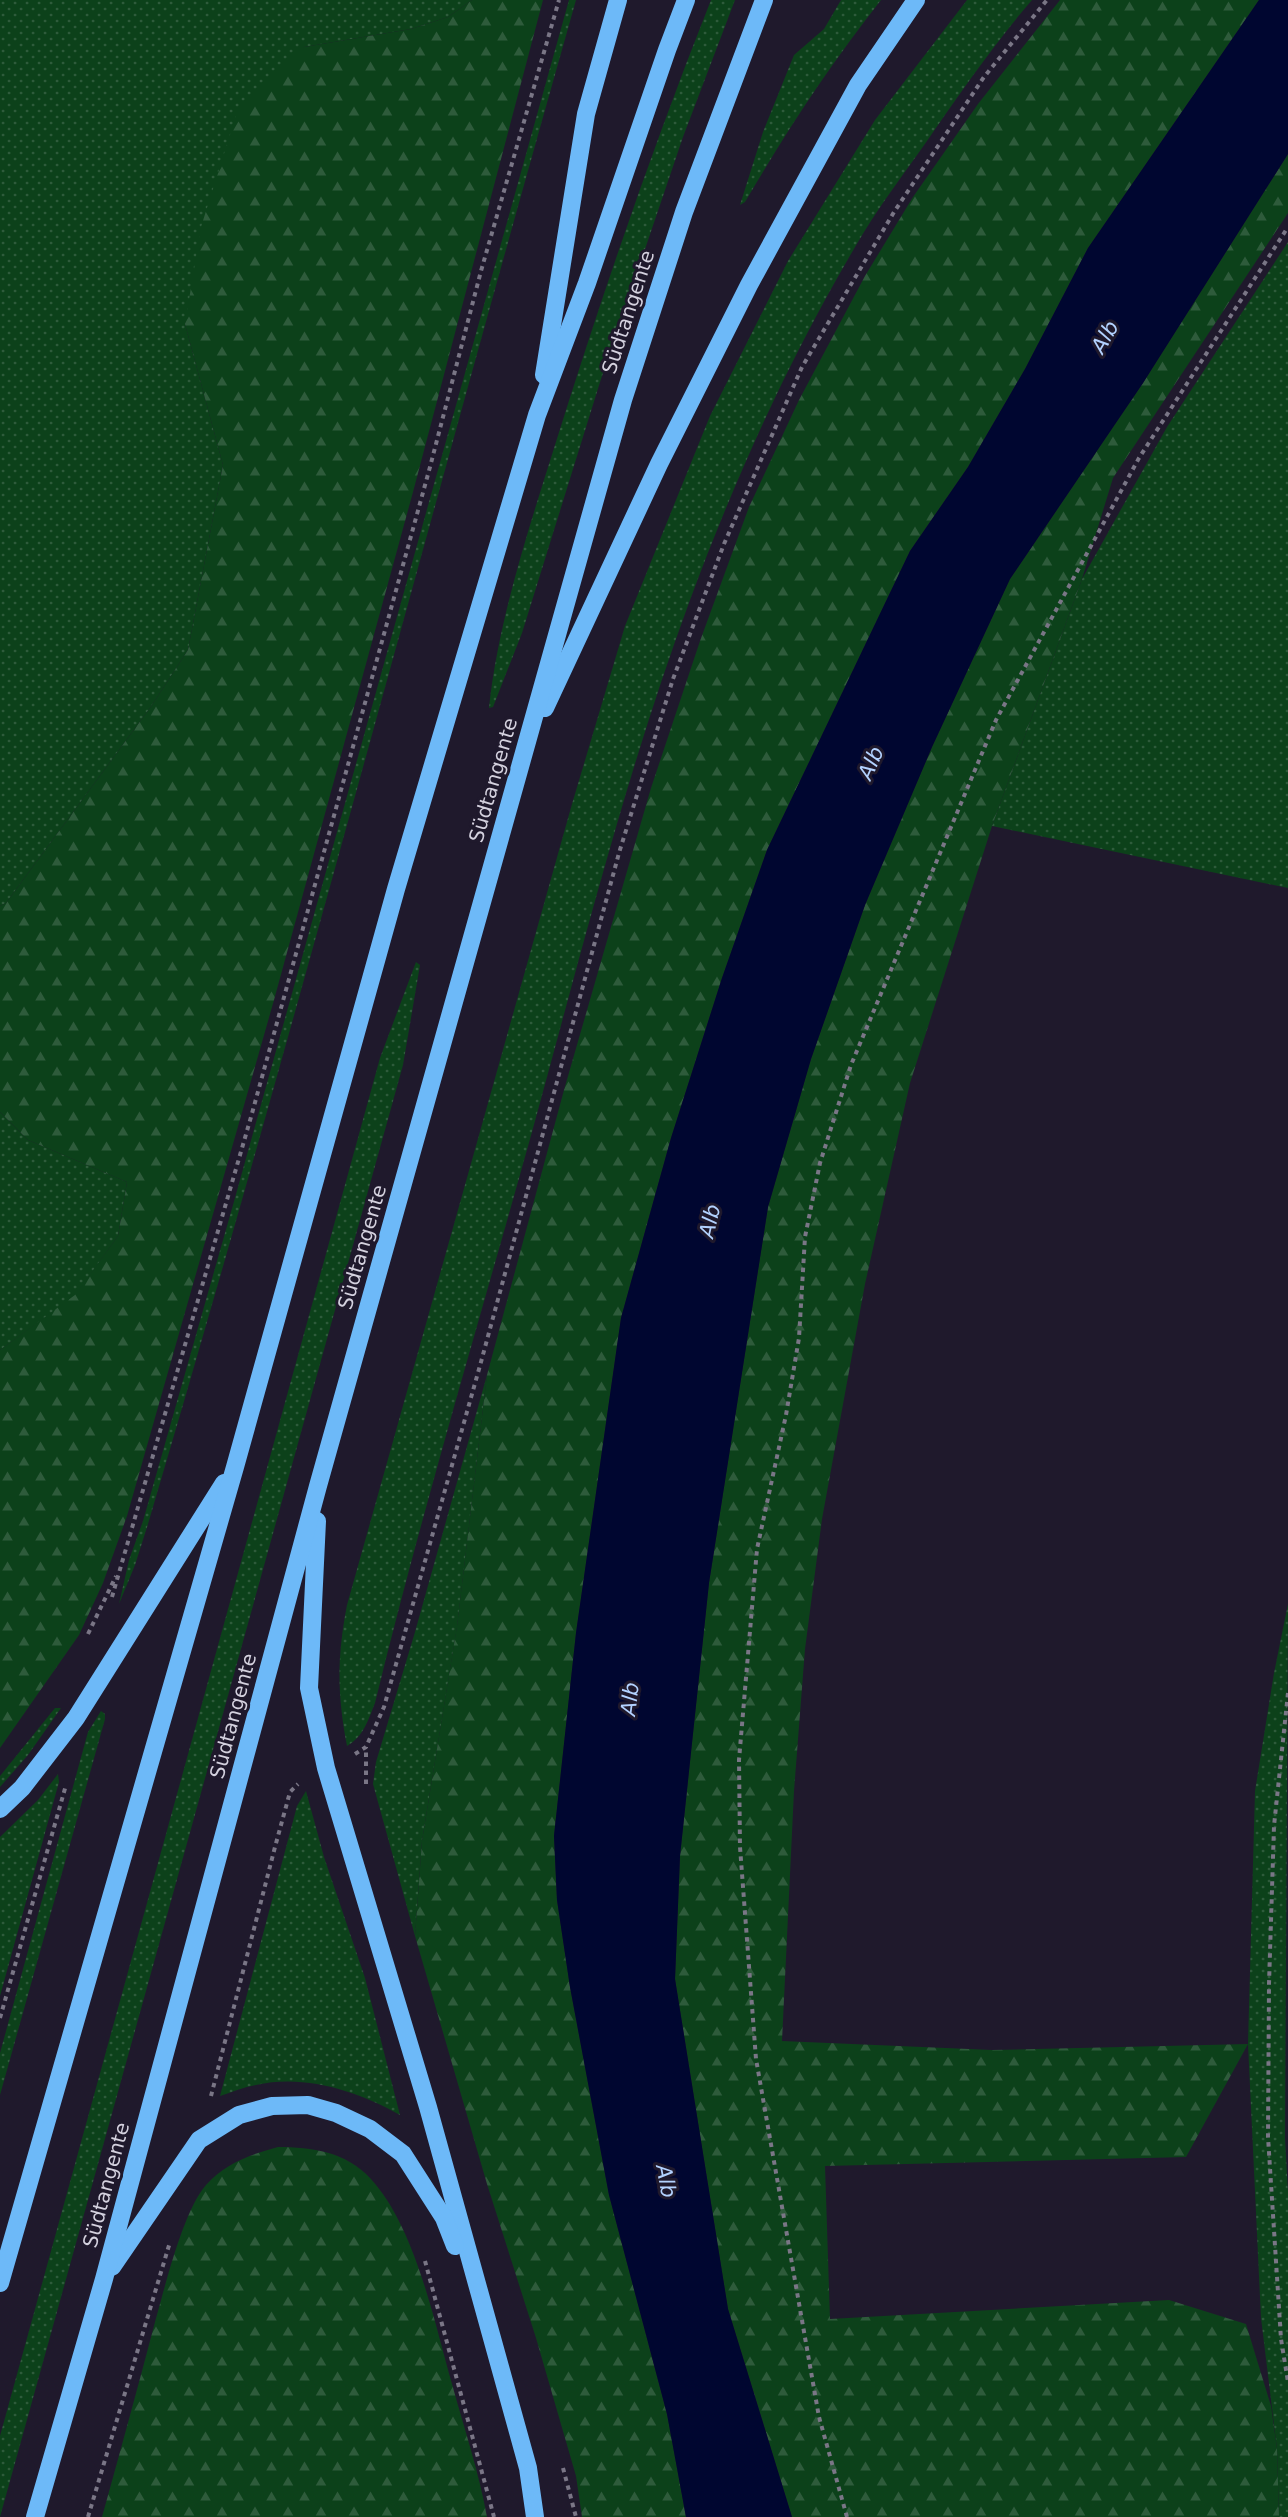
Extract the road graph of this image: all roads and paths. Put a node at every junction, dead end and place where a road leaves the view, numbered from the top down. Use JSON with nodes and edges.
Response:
{"nodes":[{"id":1,"x":559,"y":0,"type":"edge"},
{"id":2,"x":618,"y":0,"type":"edge"},
{"id":3,"x":686,"y":0,"type":"edge"},
{"id":4,"x":764,"y":0,"type":"edge"},
{"id":5,"x":916,"y":0,"type":"edge"},
{"id":6,"x":1047,"y":0,"type":"edge"},
{"id":7,"x":1288,"y":227,"type":"edge"},
{"id":8,"x":537,"y":415,"type":"junction"},
{"id":9,"x":523,"y":756,"type":"junction"},
{"id":10,"x":235,"y":1467,"type":"junction"},
{"id":11,"x":318,"y":1486,"type":"junction"},
{"id":12,"x":85,"y":1641,"type":"dead end"},
{"id":13,"x":1288,"y":1694,"type":"edge"},
{"id":14,"x":326,"y":1768,"type":"junction"},
{"id":15,"x":68,"y":1779,"type":"dead end"},
{"id":16,"x":0,"y":1809,"type":"edge"},
{"id":17,"x":0,"y":2018,"type":"edge"},
{"id":18,"x":422,"y":2255,"type":"dead end"},
{"id":19,"x":104,"y":2279,"type":"junction"},
{"id":20,"x":0,"y":2283,"type":"edge"},
{"id":21,"x":484,"y":2314,"type":"junction"},
{"id":22,"x":1288,"y":2382,"type":"edge"},
{"id":23,"x":35,"y":2517,"type":"edge"},
{"id":24,"x":494,"y":2517,"type":"edge"},
{"id":25,"x":535,"y":2517,"type":"edge"},
{"id":26,"x":847,"y":2517,"type":"edge"}],
"edges":[{"from":1,"to":12,"type":"path"},
{"from":2,"to":8,"type":"highway"},
{"from":3,"to":8,"type":"highway"},
{"from":4,"to":9,"type":"highway","name":"Südtangente"},
{"from":5,"to":9,"type":"highway"},
{"from":6,"to":14,"type":"path"},
{"from":7,"to":26,"type":"path"},
{"from":8,"to":10,"type":"highway"},
{"from":9,"to":11,"type":"highway","name":"Südtangente"},
{"from":10,"to":16,"type":"highway"},
{"from":10,"to":20,"type":"highway"},
{"from":11,"to":14,"type":"highway"},
{"from":11,"to":19,"type":"highway","name":"Südtangente"},
{"from":13,"to":22,"type":"path"},
{"from":14,"to":21,"type":"highway"},
{"from":15,"to":17,"type":"path"},
{"from":18,"to":24,"type":"path"},
{"from":19,"to":21,"type":"highway"},
{"from":19,"to":23,"type":"highway","name":"Südtangente"},
{"from":21,"to":25,"type":"highway"}]}
